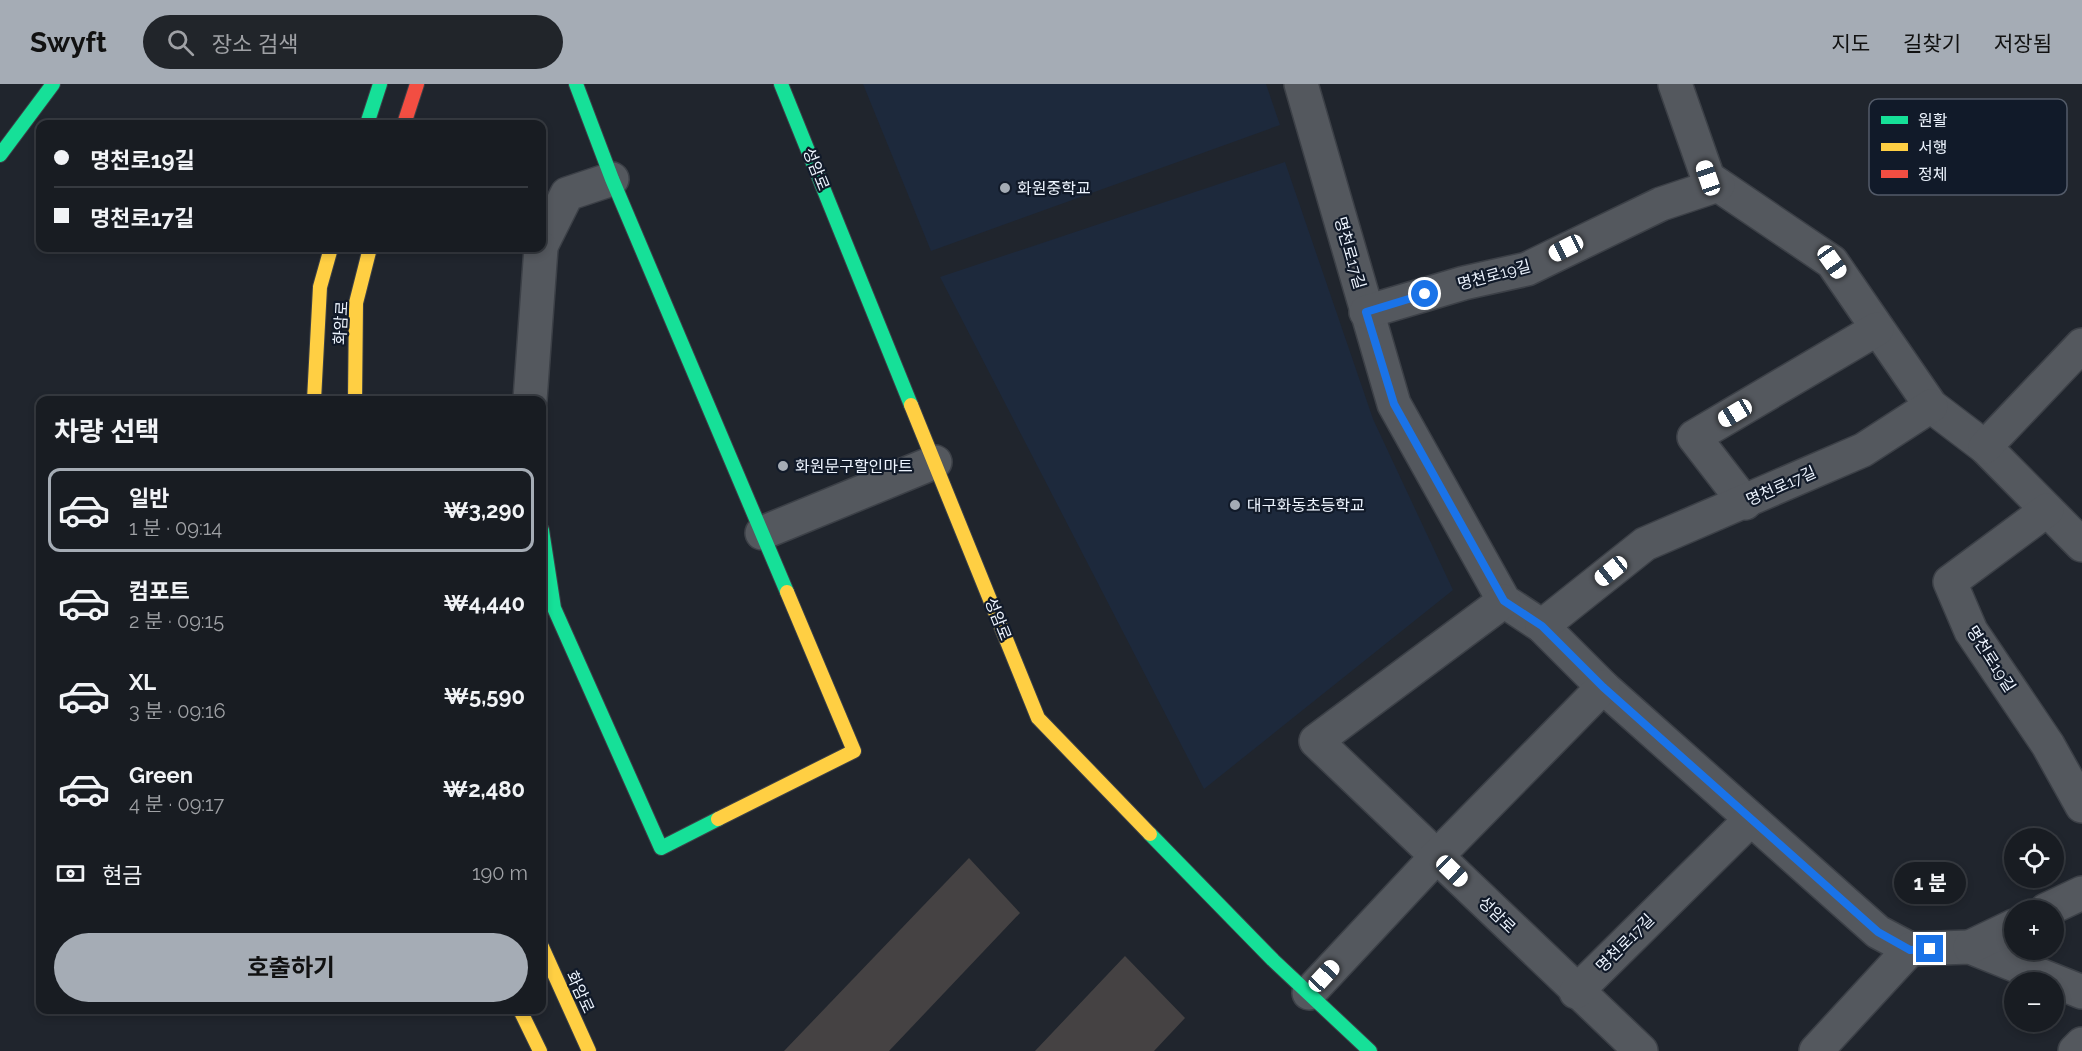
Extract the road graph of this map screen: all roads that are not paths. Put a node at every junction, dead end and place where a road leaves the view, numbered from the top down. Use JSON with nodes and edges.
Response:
{"nodes":[{"id":1,"x":53,"y":84,"type":"edge"},
{"id":2,"x":380,"y":84,"type":"edge"},
{"id":3,"x":417,"y":84,"type":"edge"},
{"id":4,"x":576,"y":84,"type":"edge"},
{"id":5,"x":781,"y":84,"type":"edge"},
{"id":6,"x":1301,"y":84,"type":"edge"},
{"id":7,"x":1674,"y":84,"type":"edge"},
{"id":8,"x":368,"y":120,"type":"edge"},
{"id":9,"x":405,"y":120,"type":"edge"},
{"id":10,"x":0,"y":155,"type":"edge"},
{"id":11,"x":612,"y":179,"type":"junction"},
{"id":12,"x":1718,"y":185,"type":"junction"},
{"id":13,"x":546,"y":236,"type":"edge"},
{"id":14,"x":330,"y":252,"type":"edge"},
{"id":15,"x":369,"y":252,"type":"edge"},
{"id":16,"x":541,"y":252,"type":"edge"},
{"id":17,"x":1366,"y":312,"type":"junction"},
{"id":18,"x":1878,"y":328,"type":"junction"},
{"id":19,"x":2082,"y":345,"type":"edge"},
{"id":20,"x":314,"y":396,"type":"edge"},
{"id":21,"x":355,"y":396,"type":"edge"},
{"id":22,"x":530,"y":396,"type":"edge"},
{"id":23,"x":1931,"y":406,"type":"junction"},
{"id":24,"x":1985,"y":447,"type":"junction"},
{"id":25,"x":935,"y":462,"type":"junction"},
{"id":26,"x":1745,"y":503,"type":"junction"},
{"id":27,"x":2047,"y":510,"type":"junction"},
{"id":28,"x":762,"y":533,"type":"junction"},
{"id":29,"x":2082,"y":545,"type":"edge"},
{"id":30,"x":546,"y":556,"type":"edge"},
{"id":31,"x":1504,"y":601,"type":"junction"},
{"id":32,"x":1542,"y":626,"type":"junction"},
{"id":33,"x":1603,"y":687,"type":"junction"},
{"id":34,"x":2082,"y":806,"type":"edge"},
{"id":35,"x":1750,"y":819,"type":"junction"},
{"id":36,"x":1437,"y":856,"type":"junction"},
{"id":37,"x":2082,"y":893,"type":"edge"},
{"id":38,"x":2064,"y":902,"type":"edge"},
{"id":39,"x":2004,"y":931,"type":"edge"},
{"id":40,"x":1970,"y":947,"type":"junction"},
{"id":41,"x":1910,"y":950,"type":"junction"},
{"id":42,"x":546,"y":956,"type":"edge"},
{"id":43,"x":1576,"y":992,"type":"junction"},
{"id":44,"x":2082,"y":992,"type":"edge"},
{"id":45,"x":1309,"y":993,"type":"junction"},
{"id":46,"x":522,"y":1014,"type":"edge"},
{"id":47,"x":2082,"y":1044,"type":"edge"},
{"id":48,"x":540,"y":1051,"type":"edge"},
{"id":49,"x":589,"y":1051,"type":"edge"},
{"id":50,"x":1370,"y":1051,"type":"edge"},
{"id":51,"x":1641,"y":1051,"type":"edge"},
{"id":52,"x":1816,"y":1051,"type":"edge"},
{"id":53,"x":2076,"y":1051,"type":"edge"}],
"edges":[{"from":1,"to":10,"type":"main road"},
{"from":2,"to":8,"type":"main road"},
{"from":3,"to":9,"type":"main road"},
{"from":4,"to":11,"type":"main road"},
{"from":5,"to":25,"type":"main road","name":"성암로"},
{"from":6,"to":17,"type":"street","name":"명천로17길"},
{"from":7,"to":12,"type":"street"},
{"from":11,"to":13,"type":"street"},
{"from":11,"to":28,"type":"main road"},
{"from":12,"to":17,"type":"street","name":"명천로19길"},
{"from":12,"to":18,"type":"street"},
{"from":14,"to":20,"type":"main road","name":"화암로"},
{"from":15,"to":21,"type":"main road","name":"화암로"},
{"from":16,"to":22,"type":"street"},
{"from":17,"to":31,"type":"street","name":"명천로17길"},
{"from":18,"to":23,"type":"street"},
{"from":18,"to":26,"type":"street"},
{"from":19,"to":24,"type":"street"},
{"from":23,"to":24,"type":"street"},
{"from":23,"to":26,"type":"street","name":"명천로17길"},
{"from":24,"to":27,"type":"street"},
{"from":25,"to":28,"type":"street"},
{"from":25,"to":45,"type":"main road","name":"성암로"},
{"from":26,"to":32,"type":"street","name":"명천로17길"},
{"from":27,"to":29,"type":"street"},
{"from":27,"to":34,"type":"street","name":"명천로19길"},
{"from":28,"to":30,"type":"main road"},
{"from":31,"to":32,"type":"street","name":"명천로17길"},
{"from":31,"to":36,"type":"street","name":"성암로"},
{"from":32,"to":33,"type":"street","name":"명천로17길"},
{"from":33,"to":35,"type":"street","name":"명천로17길"},
{"from":33,"to":36,"type":"street"},
{"from":35,"to":41,"type":"street","name":"명천로17길"},
{"from":35,"to":43,"type":"street","name":"명천로17길"},
{"from":36,"to":43,"type":"street","name":"성암로"},
{"from":36,"to":45,"type":"street"},
{"from":37,"to":38,"type":"street"},
{"from":39,"to":40,"type":"street"},
{"from":40,"to":41,"type":"street"},
{"from":40,"to":44,"type":"street"},
{"from":41,"to":52,"type":"street"},
{"from":42,"to":49,"type":"main road","name":"화암로"},
{"from":43,"to":51,"type":"street","name":"성암로"},
{"from":45,"to":50,"type":"main road","name":"성암로"},
{"from":46,"to":48,"type":"main road"},
{"from":47,"to":53,"type":"street"}]}
